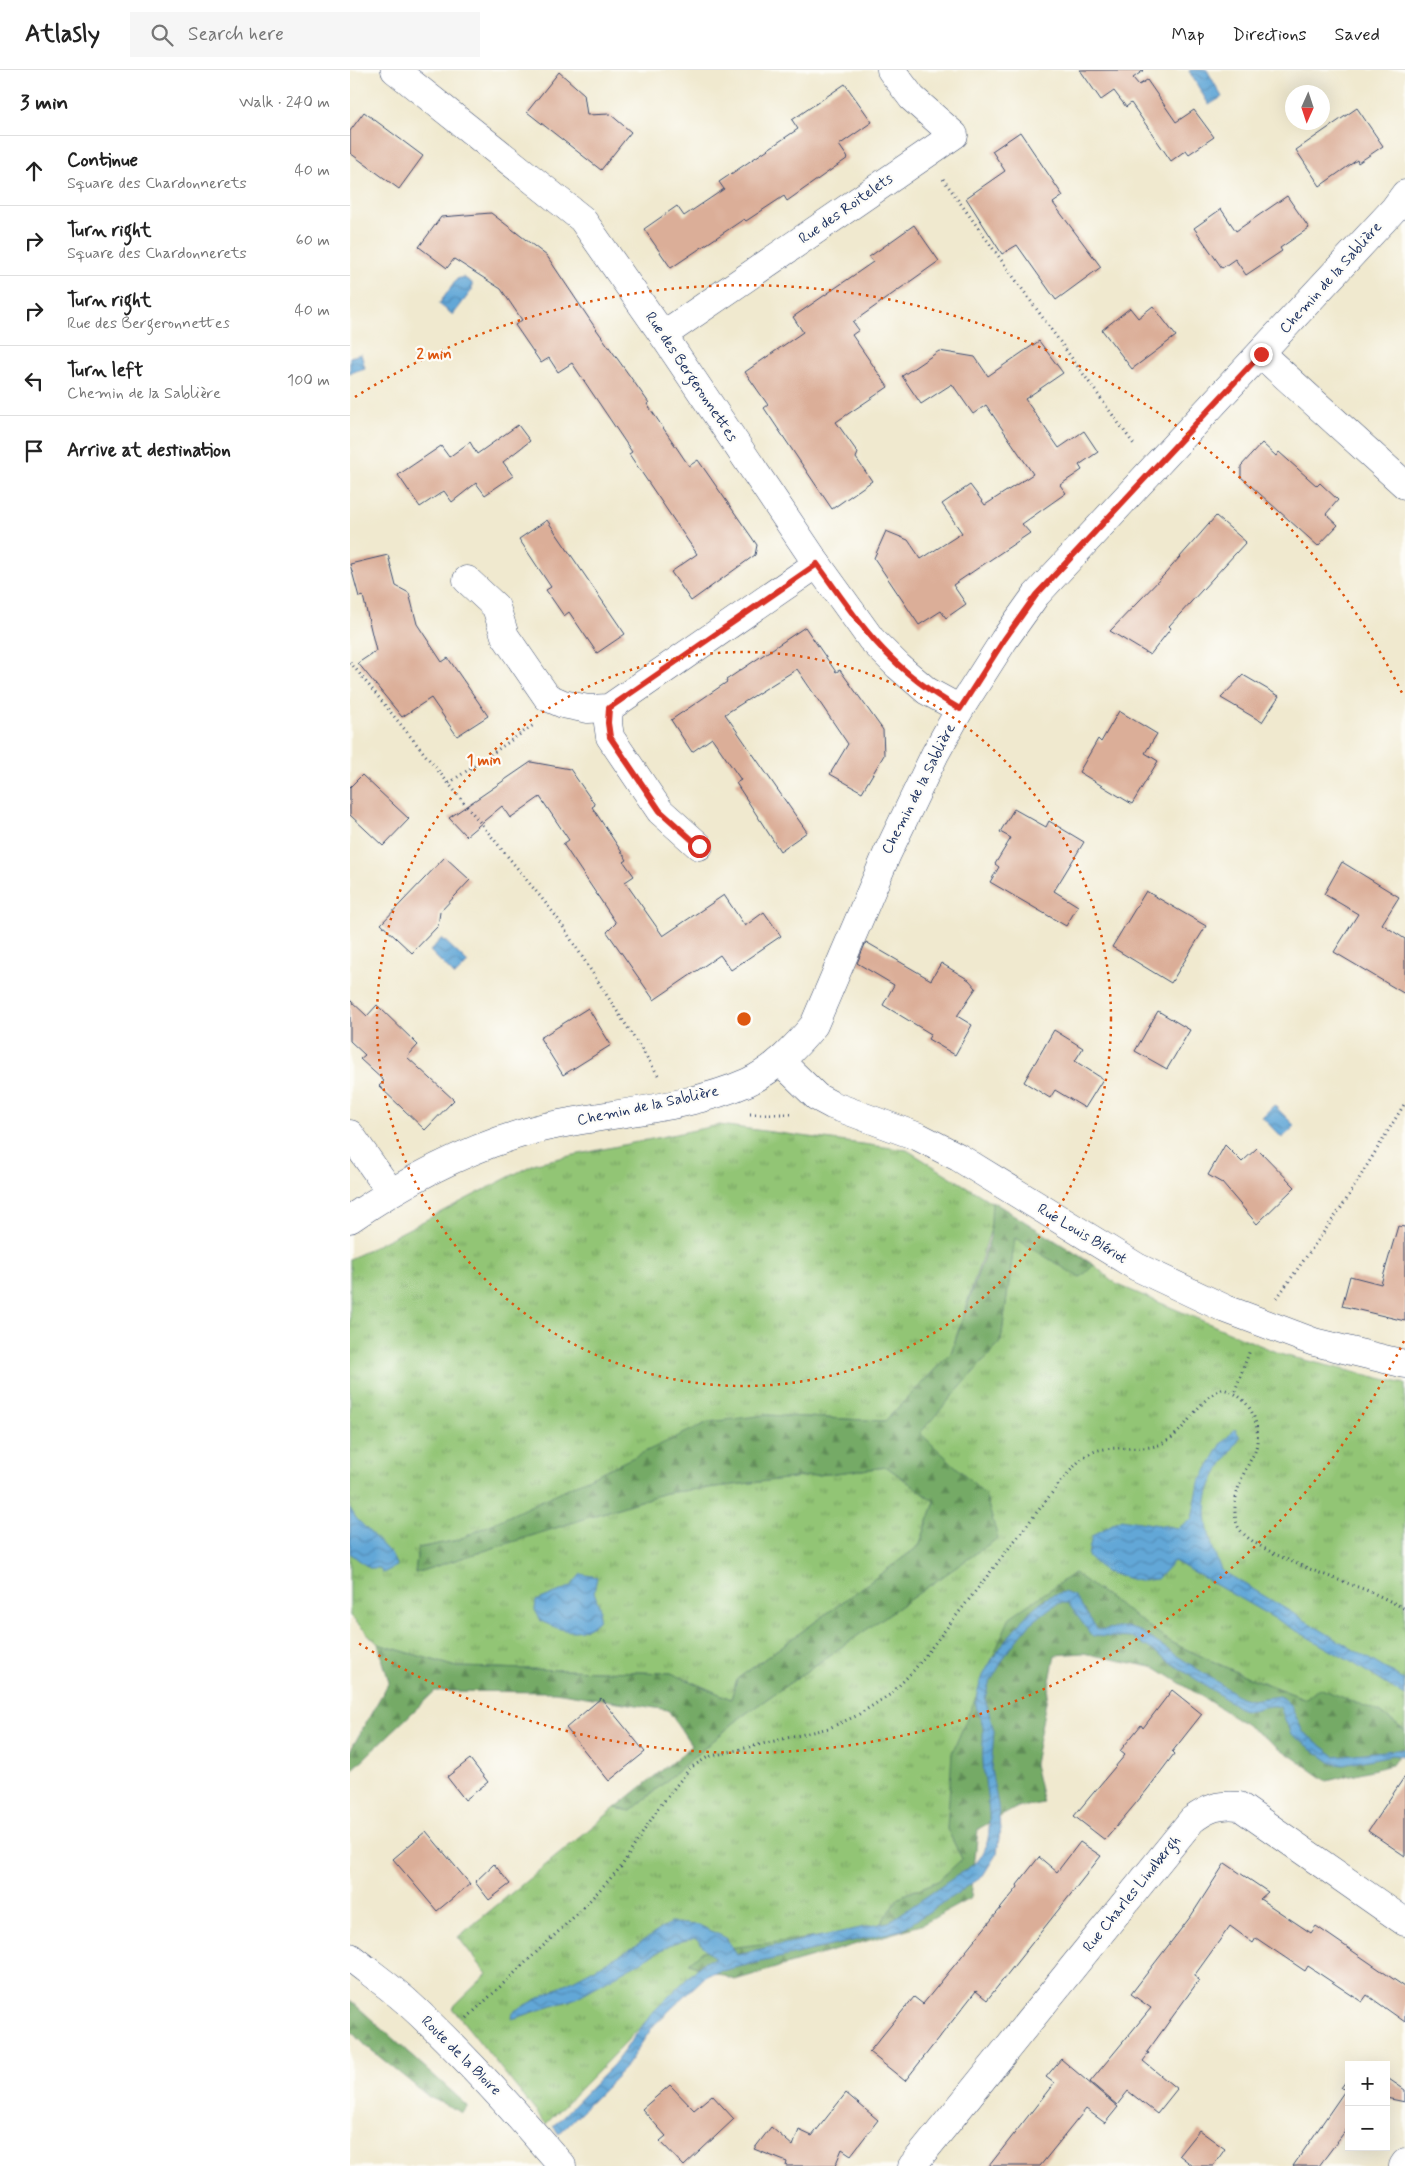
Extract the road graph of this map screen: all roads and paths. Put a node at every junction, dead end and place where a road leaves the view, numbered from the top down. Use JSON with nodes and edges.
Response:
{"nodes":[{"id":1,"x":395,"y":70,"type":"edge"},
{"id":2,"x":891,"y":70,"type":"edge"},
{"id":3,"x":925,"y":154,"type":"junction"},
{"id":4,"x":1405,"y":194,"type":"edge"},
{"id":5,"x":663,"y":335,"type":"junction"},
{"id":6,"x":1261,"y":354,"type":"junction"},
{"id":7,"x":1153,"y":471,"type":"junction"},
{"id":8,"x":1405,"y":485,"type":"edge"},
{"id":9,"x":817,"y":564,"type":"junction"},
{"id":10,"x":467,"y":580,"type":"dead end"},
{"id":11,"x":350,"y":662,"type":"edge"},
{"id":12,"x":563,"y":704,"type":"junction"},
{"id":13,"x":609,"y":708,"type":"junction"},
{"id":14,"x":960,"y":709,"type":"junction"},
{"id":15,"x":448,"y":783,"type":"junction"},
{"id":16,"x":699,"y":846,"type":"dead end"},
{"id":17,"x":780,"y":1061,"type":"junction"},
{"id":18,"x":817,"y":1097,"type":"junction"},
{"id":19,"x":1405,"y":1103,"type":"edge"},
{"id":20,"x":669,"y":1104,"type":"junction"},
{"id":21,"x":749,"y":1114,"type":"dead end"},
{"id":22,"x":350,"y":1134,"type":"edge"},
{"id":23,"x":390,"y":1191,"type":"junction"},
{"id":24,"x":350,"y":1219,"type":"edge"},
{"id":25,"x":1260,"y":1322,"type":"junction"},
{"id":26,"x":1405,"y":1364,"type":"edge"},
{"id":27,"x":1235,"y":1391,"type":"junction"},
{"id":28,"x":1405,"y":1609,"type":"edge"},
{"id":29,"x":1405,"y":1922,"type":"edge"},
{"id":30,"x":350,"y":1957,"type":"edge"},
{"id":31,"x":445,"y":2039,"type":"junction"},
{"id":32,"x":562,"y":2166,"type":"edge"},
{"id":33,"x":912,"y":2166,"type":"edge"}],
"edges":[{"from":1,"to":5,"type":"street","name":"Rue des Bergeronnettes"},
{"from":2,"to":3,"type":"street","name":"Rue des Roitelets"},
{"from":3,"to":5,"type":"street","name":"Rue des Roitelets"},
{"from":3,"to":7,"type":"path"},
{"from":4,"to":6,"type":"street","name":"Chemin de la Sablière"},
{"from":5,"to":9,"type":"street","name":"Rue des Bergeronnettes"},
{"from":6,"to":7,"type":"street","name":"Chemin de la Sablière"},
{"from":6,"to":8,"type":"street"},
{"from":7,"to":14,"type":"street","name":"Chemin de la Sablière"},
{"from":9,"to":13,"type":"street"},
{"from":9,"to":14,"type":"street","name":"Rue des Bergeronnettes"},
{"from":10,"to":12,"type":"street"},
{"from":11,"to":15,"type":"path"},
{"from":12,"to":13,"type":"street"},
{"from":12,"to":15,"type":"path"},
{"from":13,"to":16,"type":"street"},
{"from":14,"to":17,"type":"street","name":"Chemin de la Sablière"},
{"from":15,"to":20,"type":"path"},
{"from":17,"to":18,"type":"street","name":"Rue Louis Blériot"},
{"from":17,"to":20,"type":"street","name":"Chemin de la Sablière"},
{"from":18,"to":21,"type":"path"},
{"from":18,"to":25,"type":"street","name":"Rue Louis Blériot"},
{"from":19,"to":25,"type":"path"},
{"from":20,"to":23,"type":"street","name":"Chemin de la Sablière"},
{"from":22,"to":23,"type":"street"},
{"from":23,"to":24,"type":"street","name":"Chemin de la Sablière"},
{"from":25,"to":26,"type":"street","name":"Rue Louis Blériot"},
{"from":25,"to":27,"type":"path"},
{"from":27,"to":28,"type":"path"},
{"from":27,"to":31,"type":"path"},
{"from":29,"to":33,"type":"street","name":"Rue Charles Lindbergh"},
{"from":30,"to":31,"type":"street","name":"Route de la Bloire"},
{"from":31,"to":32,"type":"street","name":"Route de la Bloire"}]}
